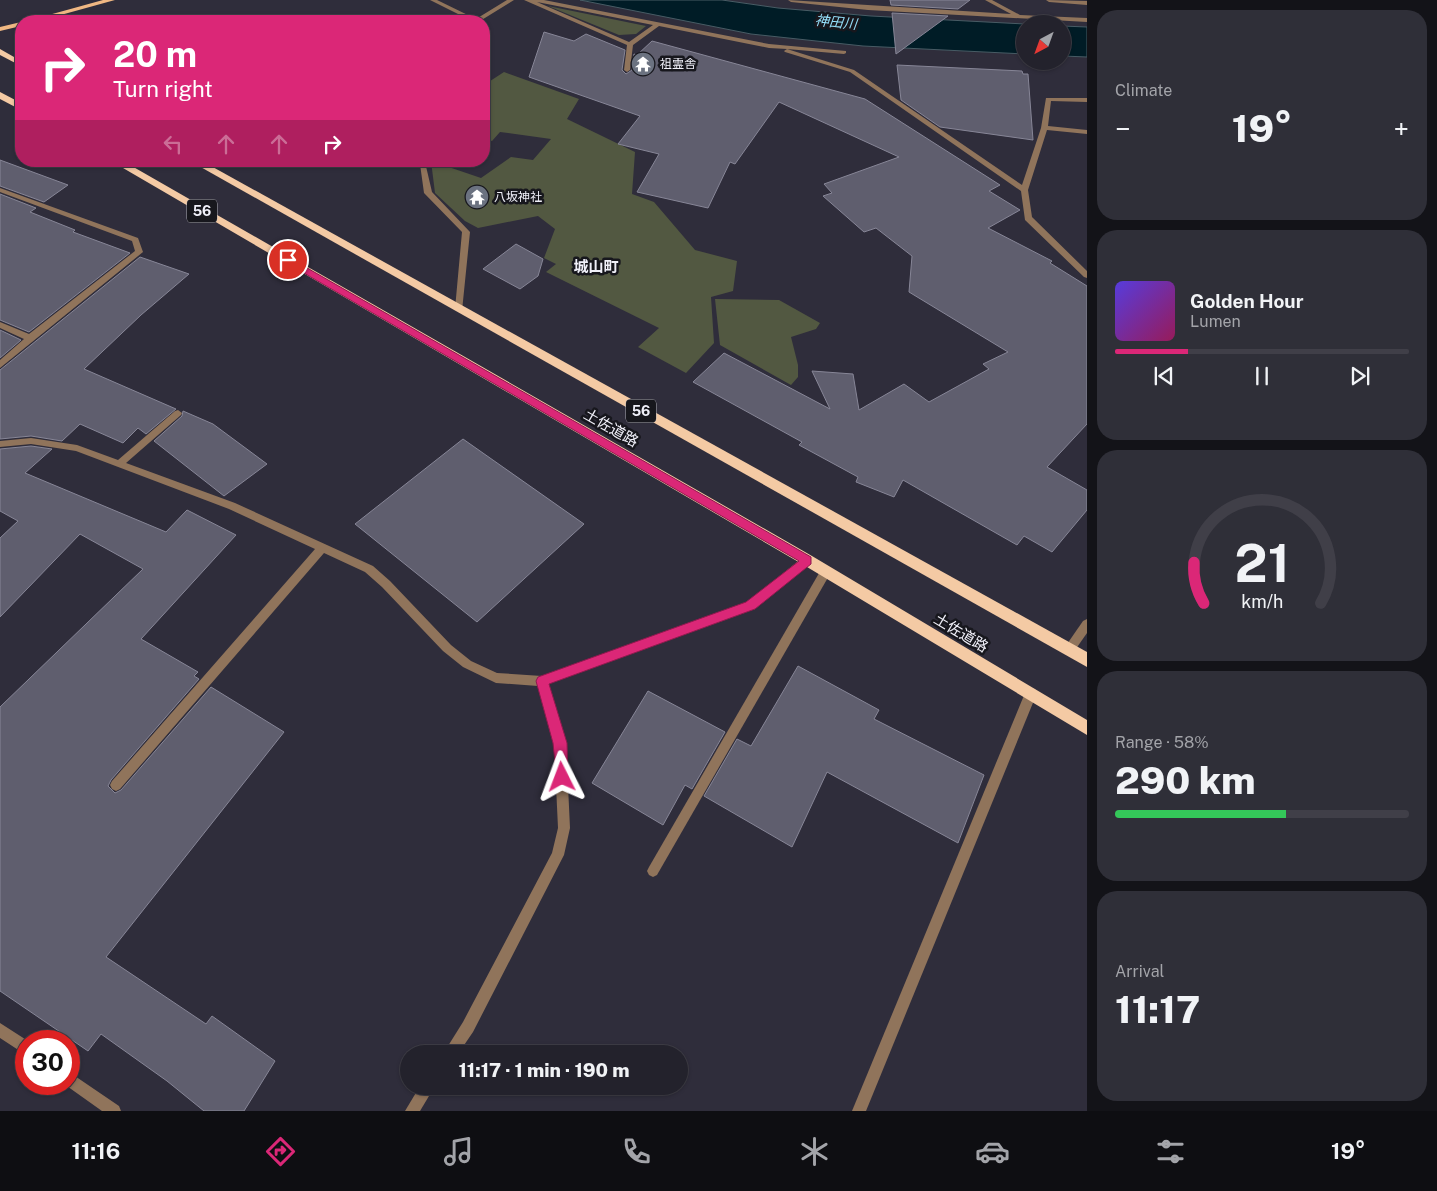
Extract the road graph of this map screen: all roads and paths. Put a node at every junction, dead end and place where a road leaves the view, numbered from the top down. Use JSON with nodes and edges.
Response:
{"nodes":[{"id":1,"x":112,"y":0,"type":"edge"},
{"id":2,"x":433,"y":0,"type":"edge"},
{"id":3,"x":511,"y":0,"type":"edge"},
{"id":4,"x":527,"y":0,"type":"edge"},
{"id":5,"x":536,"y":0,"type":"edge"},
{"id":6,"x":791,"y":0,"type":"edge"},
{"id":7,"x":988,"y":0,"type":"edge"},
{"id":8,"x":1049,"y":0,"type":"edge"},
{"id":9,"x":1087,"y":3,"type":"edge"},
{"id":10,"x":54,"y":15,"type":"edge"},
{"id":11,"x":464,"y":15,"type":"edge"},
{"id":12,"x":486,"y":15,"type":"edge"},
{"id":13,"x":1018,"y":15,"type":"edge"},
{"id":14,"x":1016,"y":16,"type":"edge"},
{"id":15,"x":1071,"y":19,"type":"edge"},
{"id":16,"x":1087,"y":20,"type":"edge"},
{"id":17,"x":15,"y":25,"type":"edge"},
{"id":18,"x":657,"y":25,"type":"junction"},
{"id":19,"x":0,"y":29,"type":"edge"},
{"id":20,"x":630,"y":44,"type":"junction"},
{"id":21,"x":769,"y":46,"type":"junction"},
{"id":22,"x":0,"y":52,"type":"edge"},
{"id":23,"x":844,"y":52,"type":"dead end"},
{"id":24,"x":15,"y":61,"type":"edge"},
{"id":25,"x":627,"y":70,"type":"dead end"},
{"id":26,"x":0,"y":95,"type":"edge"},
{"id":27,"x":1087,"y":100,"type":"edge"},
{"id":28,"x":15,"y":104,"type":"edge"},
{"id":29,"x":1044,"y":128,"type":"junction"},
{"id":30,"x":1087,"y":132,"type":"edge"},
{"id":31,"x":126,"y":167,"type":"edge"},
{"id":32,"x":206,"y":167,"type":"edge"},
{"id":33,"x":424,"y":167,"type":"edge"},
{"id":34,"x":0,"y":190,"type":"edge"},
{"id":35,"x":1024,"y":190,"type":"junction"},
{"id":36,"x":1087,"y":275,"type":"edge"},
{"id":37,"x":459,"y":309,"type":"junction"},
{"id":38,"x":0,"y":325,"type":"edge"},
{"id":39,"x":30,"y":338,"type":"junction"},
{"id":40,"x":0,"y":365,"type":"edge"},
{"id":41,"x":178,"y":412,"type":"dead end"},
{"id":42,"x":0,"y":444,"type":"edge"},
{"id":43,"x":120,"y":463,"type":"junction"},
{"id":44,"x":321,"y":549,"type":"junction"},
{"id":45,"x":807,"y":560,"type":"junction"},
{"id":46,"x":826,"y":571,"type":"junction"},
{"id":47,"x":1087,"y":624,"type":"edge"},
{"id":48,"x":1069,"y":650,"type":"junction"},
{"id":49,"x":1087,"y":660,"type":"edge"},
{"id":50,"x":542,"y":681,"type":"junction"},
{"id":51,"x":1031,"y":693,"type":"junction"},
{"id":52,"x":1087,"y":728,"type":"edge"},
{"id":53,"x":116,"y":785,"type":"dead end"},
{"id":54,"x":653,"y":871,"type":"dead end"},
{"id":55,"x":0,"y":1030,"type":"edge"},
{"id":56,"x":15,"y":1040,"type":"edge"},
{"id":57,"x":456,"y":1045,"type":"edge"},
{"id":58,"x":80,"y":1087,"type":"edge"},
{"id":59,"x":422,"y":1095,"type":"edge"},
{"id":60,"x":114,"y":1111,"type":"edge"},
{"id":61,"x":412,"y":1111,"type":"edge"},
{"id":62,"x":859,"y":1111,"type":"edge"}],
"edges":[{"from":1,"to":10,"type":"main road"},
{"from":2,"to":11,"type":"street"},
{"from":3,"to":12,"type":"street"},
{"from":4,"to":20,"type":"street"},
{"from":5,"to":18,"type":"street"},
{"from":6,"to":14,"type":"street"},
{"from":7,"to":13,"type":"street"},
{"from":8,"to":9,"type":"street"},
{"from":15,"to":16,"type":"street"},
{"from":17,"to":19,"type":"main road"},
{"from":18,"to":20,"type":"street"},
{"from":18,"to":21,"type":"street"},
{"from":20,"to":25,"type":"street"},
{"from":21,"to":23,"type":"street"},
{"from":21,"to":35,"type":"street"},
{"from":22,"to":24,"type":"highway"},
{"from":26,"to":28,"type":"highway"},
{"from":27,"to":29,"type":"street"},
{"from":29,"to":30,"type":"street"},
{"from":29,"to":35,"type":"street"},
{"from":31,"to":45,"type":"highway","name":"土佐道路","number":"56"},
{"from":32,"to":37,"type":"highway","name":"土佐道路","number":"56"},
{"from":33,"to":37,"type":"street"},
{"from":34,"to":39,"type":"street"},
{"from":35,"to":36,"type":"street"},
{"from":37,"to":48,"type":"highway","name":"土佐道路","number":"56"},
{"from":38,"to":39,"type":"street"},
{"from":39,"to":40,"type":"street"},
{"from":41,"to":43,"type":"street"},
{"from":42,"to":43,"type":"street"},
{"from":43,"to":44,"type":"street"},
{"from":44,"to":50,"type":"street"},
{"from":44,"to":53,"type":"street"},
{"from":45,"to":46,"type":"highway","name":"土佐道路","number":"56"},
{"from":45,"to":50,"type":"street"},
{"from":46,"to":51,"type":"highway","name":"土佐道路","number":"56"},
{"from":46,"to":54,"type":"street"},
{"from":47,"to":48,"type":"street"},
{"from":48,"to":49,"type":"highway","name":"土佐道路","number":"56"},
{"from":50,"to":57,"type":"street"},
{"from":51,"to":52,"type":"highway","name":"土佐道路","number":"56"},
{"from":51,"to":62,"type":"street"},
{"from":55,"to":56,"type":"street"},
{"from":58,"to":60,"type":"street"},
{"from":59,"to":61,"type":"street"}]}
